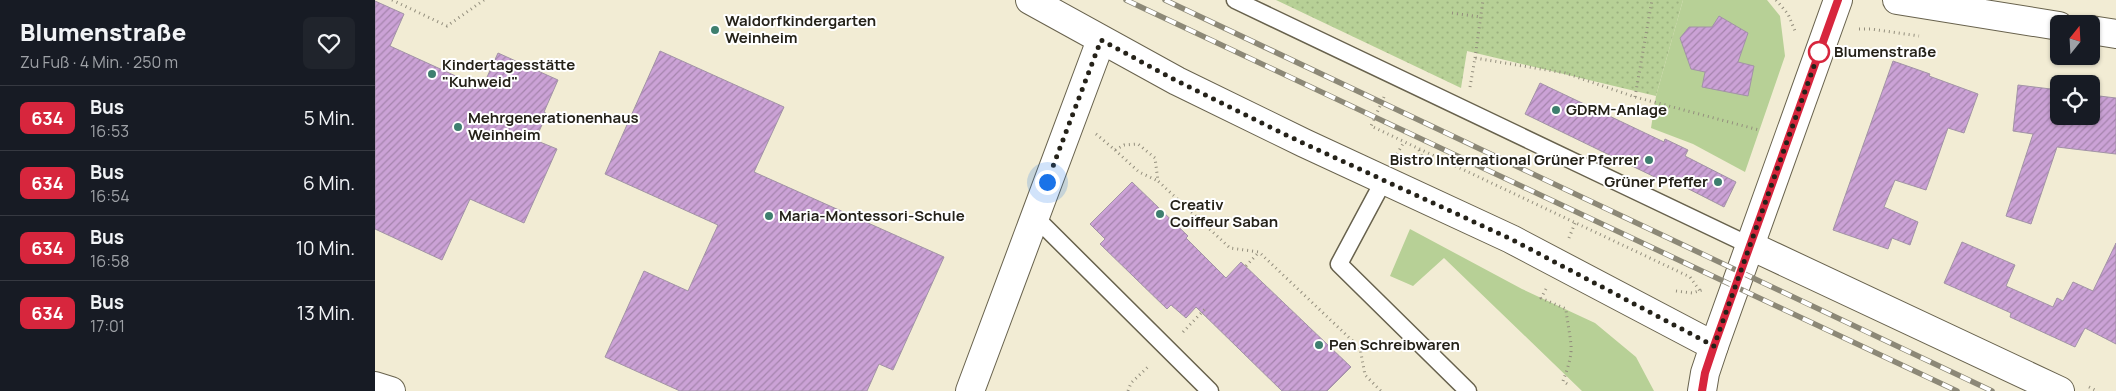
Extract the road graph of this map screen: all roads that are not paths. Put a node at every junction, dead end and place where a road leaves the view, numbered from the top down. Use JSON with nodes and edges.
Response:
{"nodes":[{"id":1,"x":1030,"y":0,"type":"edge"},
{"id":2,"x":1235,"y":0,"type":"edge"},
{"id":3,"x":1838,"y":0,"type":"edge"},
{"id":4,"x":1897,"y":0,"type":"edge"},
{"id":5,"x":2050,"y":25,"type":"edge"},
{"id":6,"x":2100,"y":31,"type":"edge"},
{"id":7,"x":2116,"y":34,"type":"edge"},
{"id":8,"x":1101,"y":40,"type":"junction"},
{"id":9,"x":1384,"y":180,"type":"junction"},
{"id":10,"x":1035,"y":217,"type":"junction"},
{"id":11,"x":1751,"y":246,"type":"junction"},
{"id":12,"x":1714,"y":346,"type":"junction"},
{"id":13,"x":375,"y":386,"type":"edge"},
{"id":14,"x":391,"y":391,"type":"edge"},
{"id":15,"x":970,"y":391,"type":"edge"},
{"id":16,"x":1210,"y":391,"type":"edge"},
{"id":17,"x":1468,"y":391,"type":"edge"},
{"id":18,"x":1702,"y":391,"type":"edge"},
{"id":19,"x":2060,"y":391,"type":"edge"}],
"edges":[{"from":1,"to":8,"type":"street"},
{"from":2,"to":11,"type":"lane"},
{"from":3,"to":11,"type":"street"},
{"from":4,"to":5,"type":"street"},
{"from":6,"to":7,"type":"street"},
{"from":8,"to":9,"type":"street"},
{"from":8,"to":10,"type":"street"},
{"from":9,"to":12,"type":"street"},
{"from":9,"to":17,"type":"lane"},
{"from":10,"to":15,"type":"street"},
{"from":10,"to":16,"type":"lane"},
{"from":11,"to":12,"type":"street"},
{"from":11,"to":19,"type":"street"},
{"from":12,"to":18,"type":"street"},
{"from":13,"to":14,"type":"street"}]}
